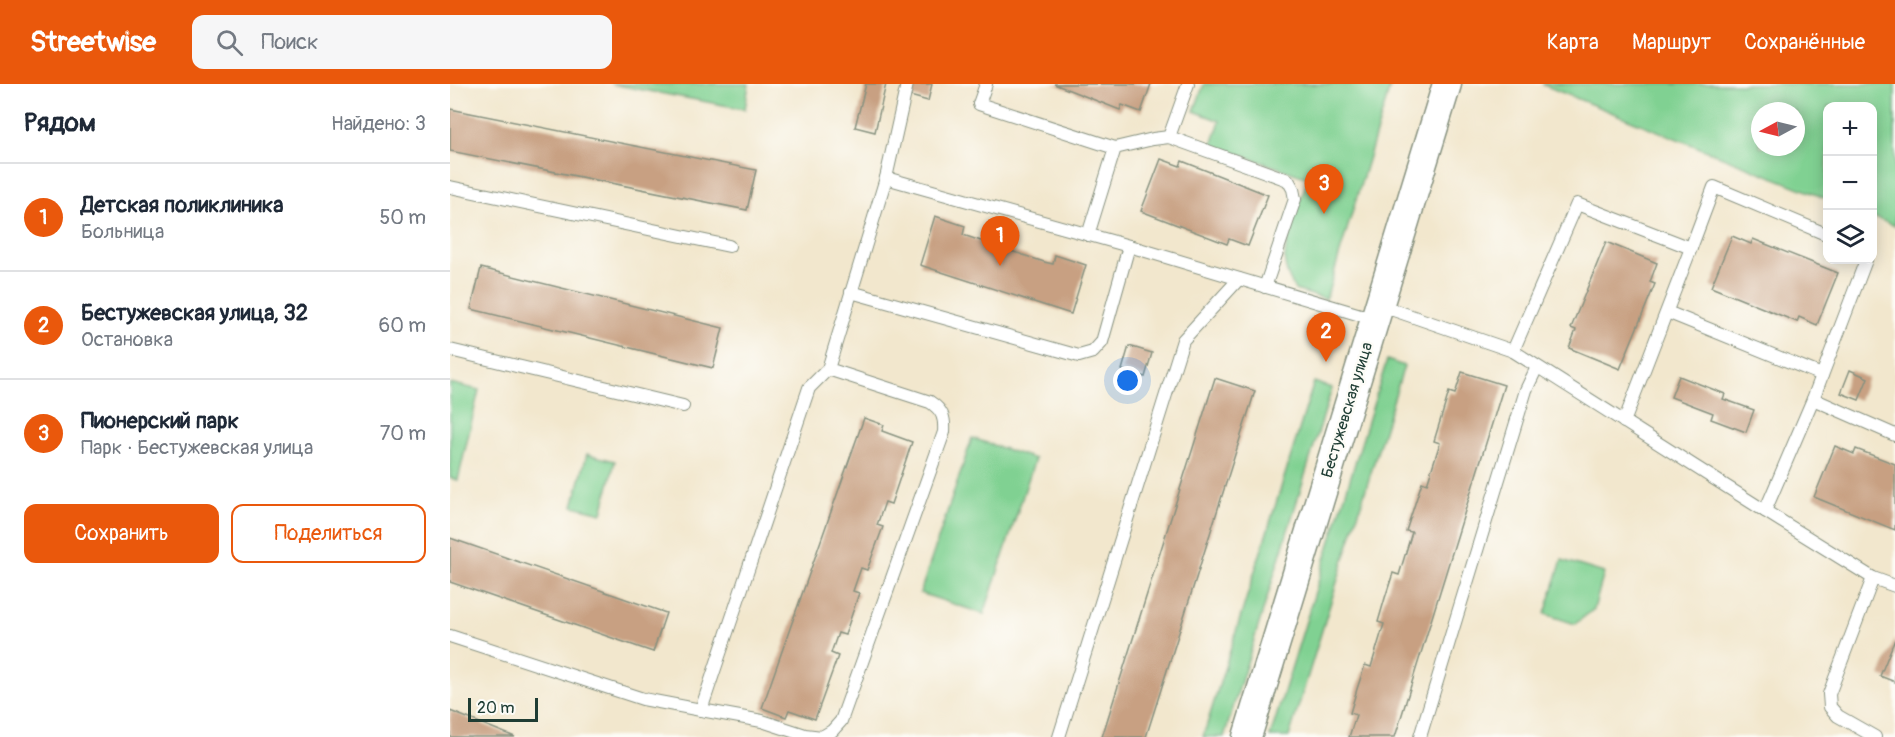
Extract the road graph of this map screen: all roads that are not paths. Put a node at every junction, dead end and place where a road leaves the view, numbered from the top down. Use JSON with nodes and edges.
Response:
{"nodes":[{"id":1,"x":907,"y":84,"type":"edge"},
{"id":2,"x":986,"y":84,"type":"edge"},
{"id":3,"x":1188,"y":84,"type":"edge"},
{"id":4,"x":1447,"y":84,"type":"edge"},
{"id":5,"x":1169,"y":137,"type":"junction"},
{"id":6,"x":1115,"y":148,"type":"junction"},
{"id":7,"x":886,"y":178,"type":"junction"},
{"id":8,"x":450,"y":187,"type":"edge"},
{"id":9,"x":1823,"y":233,"type":"edge"},
{"id":10,"x":1088,"y":235,"type":"junction"},
{"id":11,"x":729,"y":246,"type":"dead end"},
{"id":12,"x":1129,"y":246,"type":"junction"},
{"id":13,"x":1691,"y":248,"type":"junction"},
{"id":14,"x":1864,"y":264,"type":"edge"},
{"id":15,"x":1239,"y":279,"type":"junction"},
{"id":16,"x":1265,"y":287,"type":"junction"},
{"id":17,"x":852,"y":292,"type":"junction"},
{"id":18,"x":1377,"y":312,"type":"junction"},
{"id":19,"x":1667,"y":312,"type":"junction"},
{"id":20,"x":450,"y":350,"type":"edge"},
{"id":21,"x":1513,"y":351,"type":"junction"},
{"id":22,"x":1537,"y":367,"type":"junction"},
{"id":23,"x":828,"y":369,"type":"junction"},
{"id":24,"x":1822,"y":375,"type":"junction"},
{"id":25,"x":1813,"y":399,"type":"junction"},
{"id":26,"x":683,"y":406,"type":"dead end"},
{"id":27,"x":1624,"y":422,"type":"junction"},
{"id":28,"x":1895,"y":435,"type":"edge"},
{"id":29,"x":1765,"y":511,"type":"junction"},
{"id":30,"x":1873,"y":578,"type":"junction"},
{"id":31,"x":1895,"y":586,"type":"edge"},
{"id":32,"x":450,"y":636,"type":"edge"},
{"id":33,"x":701,"y":710,"type":"junction"},
{"id":34,"x":1059,"y":737,"type":"edge"},
{"id":35,"x":1247,"y":737,"type":"edge"},
{"id":36,"x":1420,"y":737,"type":"edge"},
{"id":37,"x":1875,"y":737,"type":"edge"}],
"edges":[{"from":1,"to":7,"type":"lane"},
{"from":2,"to":6,"type":"lane"},
{"from":3,"to":5,"type":"lane"},
{"from":4,"to":18,"type":"street","name":"Бестужевская улица"},
{"from":5,"to":6,"type":"lane"},
{"from":5,"to":16,"type":"lane"},
{"from":6,"to":10,"type":"lane"},
{"from":7,"to":10,"type":"lane"},
{"from":7,"to":17,"type":"lane"},
{"from":8,"to":11,"type":"lane"},
{"from":9,"to":13,"type":"lane"},
{"from":10,"to":12,"type":"lane"},
{"from":12,"to":15,"type":"lane"},
{"from":12,"to":17,"type":"lane"},
{"from":13,"to":19,"type":"lane"},
{"from":13,"to":21,"type":"lane"},
{"from":14,"to":24,"type":"lane"},
{"from":15,"to":16,"type":"lane"},
{"from":15,"to":34,"type":"lane"},
{"from":16,"to":18,"type":"lane"},
{"from":17,"to":23,"type":"lane"},
{"from":18,"to":21,"type":"lane"},
{"from":18,"to":35,"type":"street","name":"Бестужевская улица"},
{"from":19,"to":24,"type":"lane"},
{"from":19,"to":27,"type":"lane"},
{"from":20,"to":26,"type":"lane"},
{"from":21,"to":22,"type":"lane"},
{"from":22,"to":27,"type":"lane"},
{"from":22,"to":36,"type":"lane"},
{"from":23,"to":33,"type":"lane"},
{"from":23,"to":33,"type":"lane"},
{"from":24,"to":25,"type":"lane"},
{"from":25,"to":28,"type":"lane"},
{"from":25,"to":29,"type":"lane"},
{"from":27,"to":29,"type":"lane"},
{"from":29,"to":30,"type":"lane"},
{"from":30,"to":31,"type":"lane"},
{"from":30,"to":37,"type":"lane"},
{"from":32,"to":33,"type":"lane"}]}
